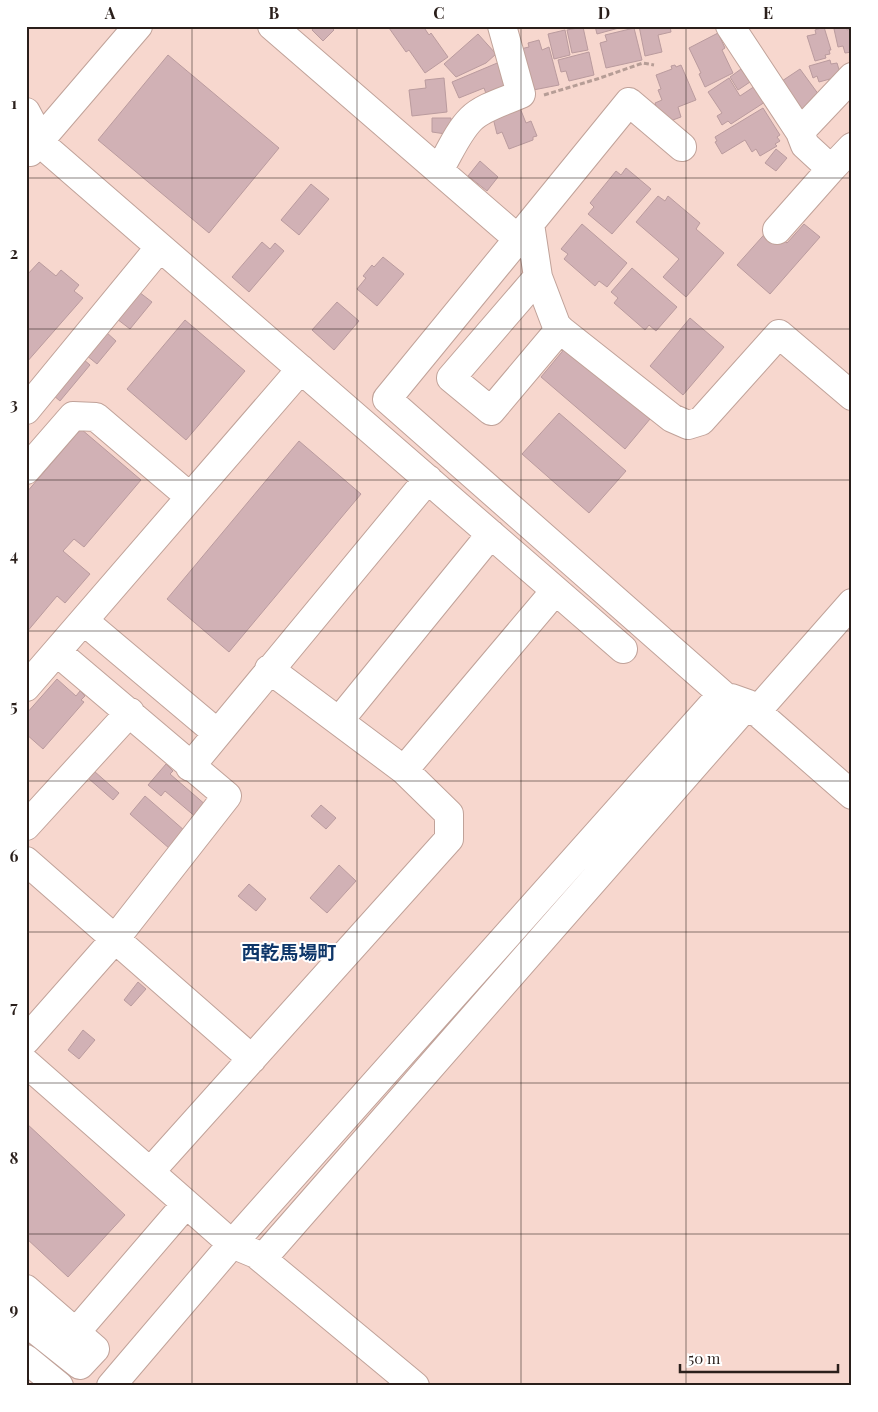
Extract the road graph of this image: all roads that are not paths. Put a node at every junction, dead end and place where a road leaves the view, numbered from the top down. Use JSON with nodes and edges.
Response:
{"nodes":[{"id":1,"x":138,"y":26,"type":"edge"},
{"id":2,"x":272,"y":26,"type":"edge"},
{"id":3,"x":502,"y":26,"type":"edge"},
{"id":4,"x":730,"y":26,"type":"edge"},
{"id":5,"x":852,"y":77,"type":"edge"},
{"id":6,"x":26,"y":112,"type":"edge"},
{"id":7,"x":800,"y":132,"type":"junction"},
{"id":8,"x":682,"y":147,"type":"dead end"},
{"id":9,"x":852,"y":147,"type":"edge"},
{"id":10,"x":32,"y":150,"type":"edge"},
{"id":11,"x":830,"y":169,"type":"junction"},
{"id":12,"x":439,"y":170,"type":"junction"},
{"id":13,"x":777,"y":230,"type":"dead end"},
{"id":14,"x":524,"y":231,"type":"junction"},
{"id":15,"x":160,"y":247,"type":"junction"},
{"id":16,"x":538,"y":276,"type":"junction"},
{"id":17,"x":560,"y":329,"type":"junction"},
{"id":18,"x":301,"y":369,"type":"junction"},
{"id":19,"x":852,"y":396,"type":"edge"},
{"id":20,"x":26,"y":410,"type":"edge"},
{"id":21,"x":26,"y":470,"type":"edge"},
{"id":22,"x":428,"y":479,"type":"junction"},
{"id":23,"x":190,"y":498,"type":"junction"},
{"id":24,"x":490,"y":534,"type":"junction"},
{"id":25,"x":556,"y":590,"type":"junction"},
{"id":26,"x":852,"y":603,"type":"edge"},
{"id":27,"x":84,"y":621,"type":"junction"},
{"id":28,"x":623,"y":649,"type":"dead end"},
{"id":29,"x":57,"y":652,"type":"junction"},
{"id":30,"x":269,"y":670,"type":"junction"},
{"id":31,"x":26,"y":688,"type":"edge"},
{"id":32,"x":722,"y":694,"type":"junction"},
{"id":33,"x":752,"y":708,"type":"junction"},
{"id":34,"x":130,"y":712,"type":"junction"},
{"id":35,"x":339,"y":721,"type":"junction"},
{"id":36,"x":217,"y":733,"type":"junction"},
{"id":37,"x":190,"y":767,"type":"junction"},
{"id":38,"x":404,"y":770,"type":"junction"},
{"id":39,"x":852,"y":795,"type":"edge"},
{"id":40,"x":26,"y":826,"type":"edge"},
{"id":41,"x":26,"y":861,"type":"edge"},
{"id":42,"x":115,"y":939,"type":"junction"},
{"id":43,"x":26,"y":1040,"type":"edge"},
{"id":44,"x":252,"y":1059,"type":"junction"},
{"id":45,"x":26,"y":1063,"type":"edge"},
{"id":46,"x":150,"y":1172,"type":"junction"},
{"id":47,"x":186,"y":1204,"type":"junction"},
{"id":48,"x":232,"y":1244,"type":"junction"},
{"id":49,"x":262,"y":1259,"type":"junction"},
{"id":50,"x":26,"y":1289,"type":"edge"},
{"id":51,"x":26,"y":1322,"type":"edge"},
{"id":52,"x":76,"y":1332,"type":"junction"},
{"id":53,"x":26,"y":1359,"type":"edge"},
{"id":54,"x":59,"y":1386,"type":"edge"},
{"id":55,"x":111,"y":1386,"type":"edge"},
{"id":56,"x":415,"y":1386,"type":"edge"}],
"edges":[{"from":1,"to":10,"type":"street"},
{"from":2,"to":12,"type":"street"},
{"from":3,"to":12,"type":"street"},
{"from":4,"to":7,"type":"street"},
{"from":5,"to":7,"type":"street"},
{"from":6,"to":10,"type":"street"},
{"from":7,"to":11,"type":"street"},
{"from":8,"to":14,"type":"street"},
{"from":9,"to":11,"type":"street"},
{"from":10,"to":15,"type":"street"},
{"from":11,"to":13,"type":"street"},
{"from":12,"to":14,"type":"street"},
{"from":14,"to":16,"type":"street"},
{"from":14,"to":32,"type":"street"},
{"from":15,"to":18,"type":"street"},
{"from":15,"to":20,"type":"street"},
{"from":16,"to":17,"type":"street"},
{"from":16,"to":17,"type":"street"},
{"from":17,"to":19,"type":"street"},
{"from":18,"to":22,"type":"street"},
{"from":18,"to":23,"type":"street"},
{"from":21,"to":23,"type":"street"},
{"from":22,"to":24,"type":"street"},
{"from":22,"to":30,"type":"street"},
{"from":23,"to":27,"type":"street"},
{"from":24,"to":25,"type":"street"},
{"from":24,"to":35,"type":"street"},
{"from":25,"to":28,"type":"street"},
{"from":25,"to":38,"type":"street"},
{"from":26,"to":33,"type":"street"},
{"from":27,"to":29,"type":"street"},
{"from":27,"to":36,"type":"street"},
{"from":29,"to":31,"type":"street"},
{"from":29,"to":34,"type":"street"},
{"from":30,"to":35,"type":"street"},
{"from":30,"to":36,"type":"street"},
{"from":32,"to":33,"type":"street"},
{"from":32,"to":48,"type":"street"},
{"from":33,"to":39,"type":"street"},
{"from":33,"to":49,"type":"street"},
{"from":34,"to":37,"type":"street"},
{"from":34,"to":40,"type":"street"},
{"from":35,"to":38,"type":"street"},
{"from":36,"to":37,"type":"street"},
{"from":37,"to":42,"type":"street"},
{"from":38,"to":44,"type":"street"},
{"from":41,"to":42,"type":"street"},
{"from":42,"to":43,"type":"street"},
{"from":42,"to":44,"type":"street"},
{"from":44,"to":46,"type":"street"},
{"from":45,"to":46,"type":"street"},
{"from":46,"to":47,"type":"street"},
{"from":47,"to":48,"type":"street"},
{"from":47,"to":52,"type":"street"},
{"from":48,"to":49,"type":"street"},
{"from":48,"to":55,"type":"street"},
{"from":49,"to":56,"type":"street"},
{"from":50,"to":52,"type":"street"},
{"from":51,"to":52,"type":"street"},
{"from":53,"to":54,"type":"street"}]}
